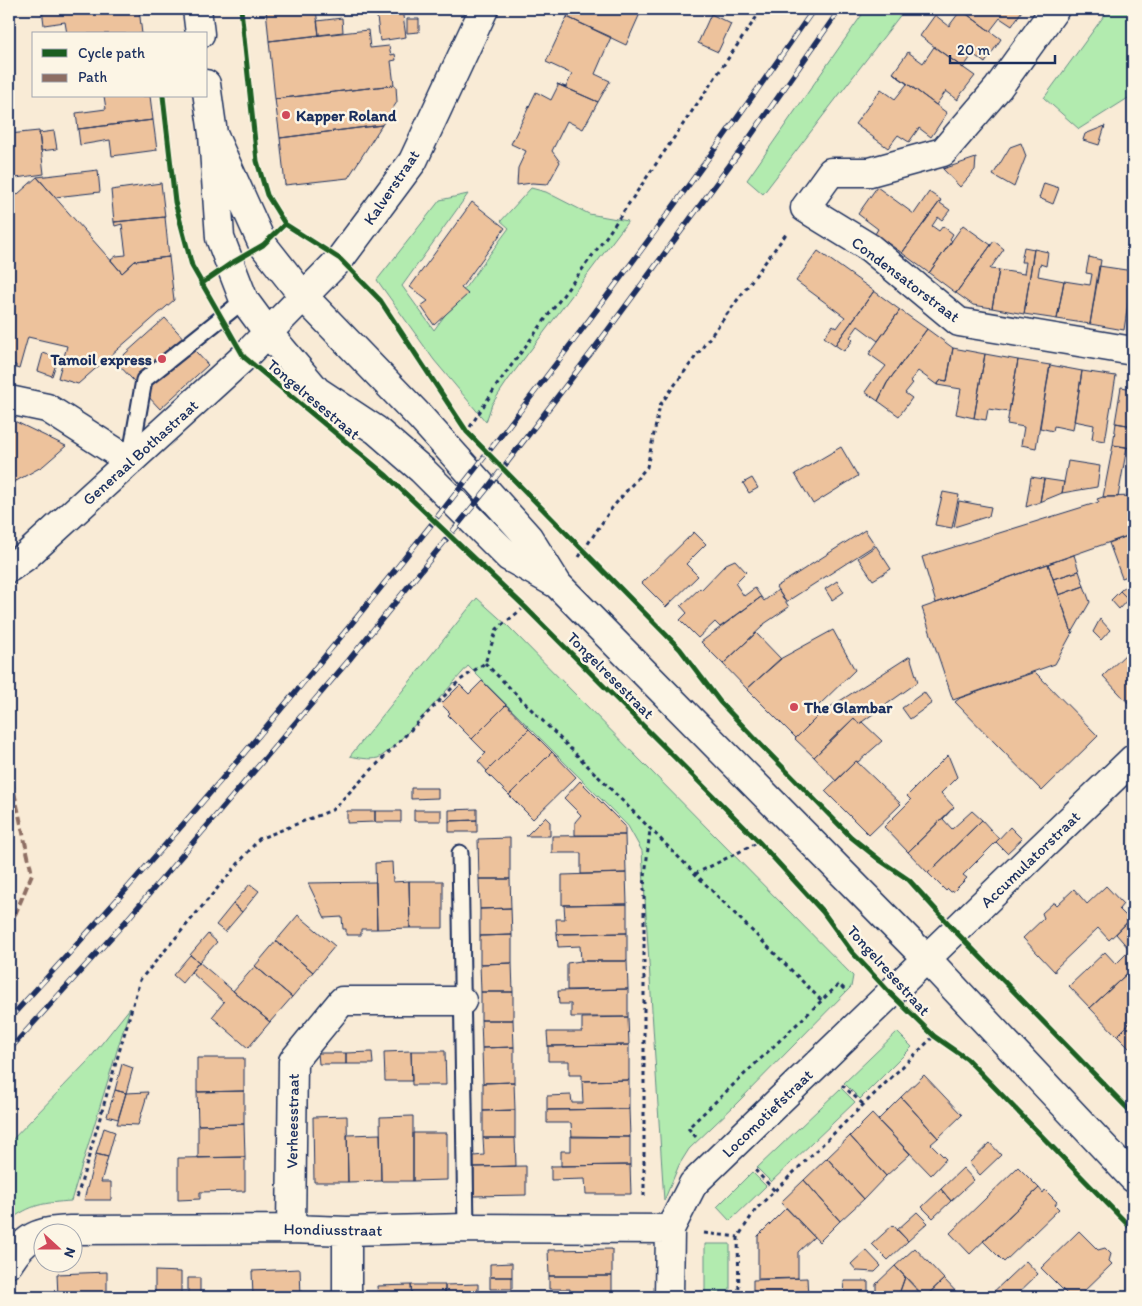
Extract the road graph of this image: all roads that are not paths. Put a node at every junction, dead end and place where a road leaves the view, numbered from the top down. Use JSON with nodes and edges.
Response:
{"nodes":[{"id":1,"x":197,"y":9,"type":"edge"},
{"id":2,"x":484,"y":9,"type":"edge"},
{"id":3,"x":1055,"y":9,"type":"edge"},
{"id":4,"x":200,"y":32,"type":"edge"},
{"id":5,"x":208,"y":98,"type":"edge"},
{"id":6,"x":213,"y":134,"type":"junction"},
{"id":7,"x":304,"y":297,"type":"junction"},
{"id":8,"x":244,"y":300,"type":"junction"},
{"id":9,"x":269,"y":334,"type":"junction"},
{"id":10,"x":1133,"y":351,"type":"edge"},
{"id":11,"x":9,"y":400,"type":"edge"},
{"id":12,"x":130,"y":461,"type":"junction"},
{"id":13,"x":9,"y":568,"type":"edge"},
{"id":14,"x":558,"y":585,"type":"junction"},
{"id":15,"x":1133,"y":759,"type":"edge"},
{"id":16,"x":460,"y":853,"type":"dead end"},
{"id":17,"x":927,"y":959,"type":"junction"},
{"id":18,"x":462,"y":1001,"type":"junction"},
{"id":19,"x":1133,"y":1178,"type":"edge"},
{"id":20,"x":466,"y":1228,"type":"junction"},
{"id":21,"x":291,"y":1229,"type":"junction"},
{"id":22,"x":657,"y":1229,"type":"junction"},
{"id":23,"x":347,"y":1231,"type":"junction"},
{"id":24,"x":9,"y":1263,"type":"edge"},
{"id":25,"x":347,"y":1297,"type":"edge"},
{"id":26,"x":670,"y":1297,"type":"edge"}],
"edges":[{"from":1,"to":4,"type":"street"},
{"from":2,"to":7,"type":"street","name":"Kalverstraat"},
{"from":3,"to":10,"type":"street","name":"Condensatorstraat"},
{"from":5,"to":6,"type":"street","name":"Tongelresestraat"},
{"from":6,"to":7,"type":"street","name":"Tongelresestraat"},
{"from":6,"to":8,"type":"street","name":"Tongelresestraat"},
{"from":7,"to":9,"type":"street","name":"Kalverstraat"},
{"from":7,"to":14,"type":"street","name":"Tongelresestraat"},
{"from":8,"to":9,"type":"street","name":"Tongelresestraat"},
{"from":8,"to":12,"type":"lane"},
{"from":9,"to":12,"type":"street","name":"Generaal Bothastraat"},
{"from":9,"to":14,"type":"street","name":"Tongelresestraat"},
{"from":11,"to":12,"type":"street"},
{"from":12,"to":13,"type":"street","name":"Generaal Bothastraat"},
{"from":14,"to":17,"type":"street","name":"Tongelresestraat"},
{"from":15,"to":17,"type":"street","name":"Accumulatorstraat"},
{"from":16,"to":18,"type":"lane"},
{"from":17,"to":19,"type":"street","name":"Tongelresestraat"},
{"from":17,"to":22,"type":"street","name":"Locomotiefstraat"},
{"from":18,"to":20,"type":"lane"},
{"from":18,"to":21,"type":"street","name":"Verheesstraat"},
{"from":20,"to":22,"type":"street","name":"Hondiusstraat"},
{"from":20,"to":23,"type":"street","name":"Hondiusstraat"},
{"from":21,"to":23,"type":"street","name":"Hondiusstraat"},
{"from":21,"to":24,"type":"street","name":"Hondiusstraat"},
{"from":22,"to":26,"type":"street","name":"Locomotiefstraat"},
{"from":23,"to":25,"type":"street"}]}
